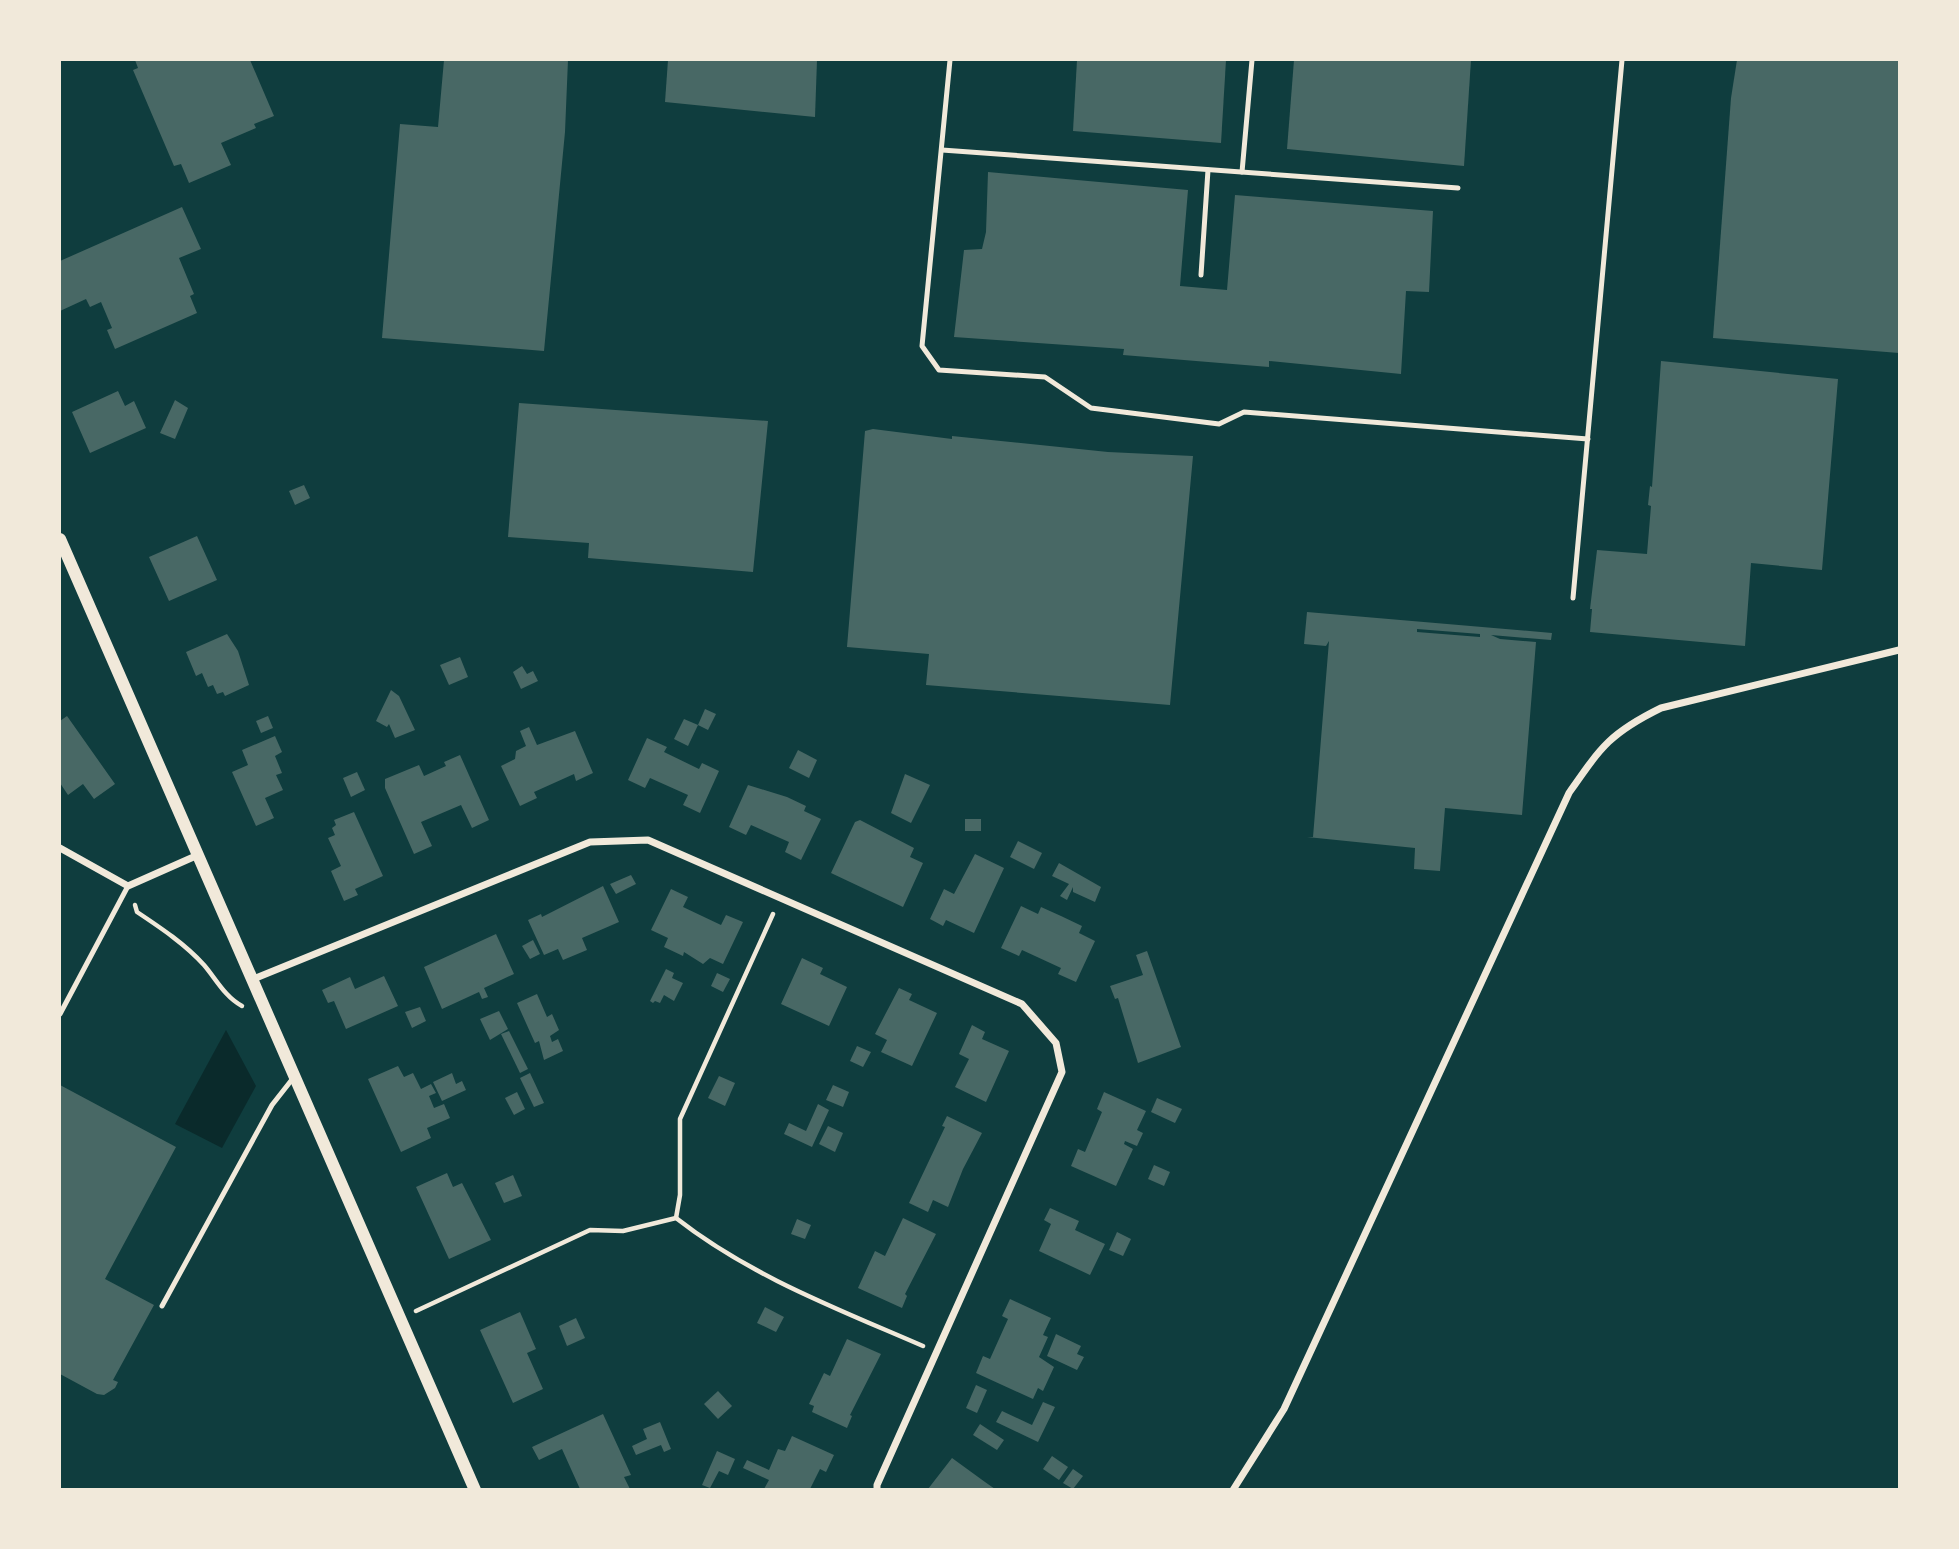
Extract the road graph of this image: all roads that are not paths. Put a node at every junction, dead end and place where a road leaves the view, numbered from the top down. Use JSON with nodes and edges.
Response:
{"nodes":[{"id":1,"x":950,"y":60,"type":"edge"},
{"id":2,"x":1252,"y":60,"type":"edge"},
{"id":3,"x":1622,"y":60,"type":"edge"},
{"id":4,"x":942,"y":150,"type":"junction"},
{"id":5,"x":1208,"y":170,"type":"junction"},
{"id":6,"x":1242,"y":172,"type":"junction"},
{"id":7,"x":1458,"y":188,"type":"dead end"},
{"id":8,"x":1201,"y":275,"type":"dead end"},
{"id":9,"x":1588,"y":439,"type":"junction"},
{"id":10,"x":60,"y":539,"type":"edge"},
{"id":11,"x":1573,"y":598,"type":"dead end"},
{"id":12,"x":1899,"y":650,"type":"edge"},
{"id":13,"x":60,"y":848,"type":"edge"},
{"id":14,"x":198,"y":855,"type":"junction"},
{"id":15,"x":128,"y":886,"type":"junction"},
{"id":16,"x":251,"y":981,"type":"junction"},
{"id":17,"x":60,"y":1014,"type":"edge"},
{"id":18,"x":294,"y":1077,"type":"junction"},
{"id":19,"x":162,"y":1307,"type":"dead end"},
{"id":20,"x":475,"y":1489,"type":"edge"},
{"id":21,"x":877,"y":1489,"type":"edge"},
{"id":22,"x":1233,"y":1489,"type":"edge"}],
"edges":[{"from":1,"to":4,"type":"lane"},
{"from":2,"to":6,"type":"lane"},
{"from":3,"to":9,"type":"lane"},
{"from":4,"to":5,"type":"lane"},
{"from":4,"to":9,"type":"lane"},
{"from":5,"to":6,"type":"lane"},
{"from":5,"to":8,"type":"lane"},
{"from":6,"to":7,"type":"lane"},
{"from":9,"to":11,"type":"lane"},
{"from":10,"to":14,"type":"street"},
{"from":12,"to":22,"type":"street"},
{"from":13,"to":15,"type":"street"},
{"from":14,"to":15,"type":"street"},
{"from":14,"to":16,"type":"street"},
{"from":15,"to":17,"type":"lane"},
{"from":16,"to":18,"type":"street"},
{"from":16,"to":21,"type":"street"},
{"from":18,"to":19,"type":"lane"},
{"from":18,"to":20,"type":"street"}]}
